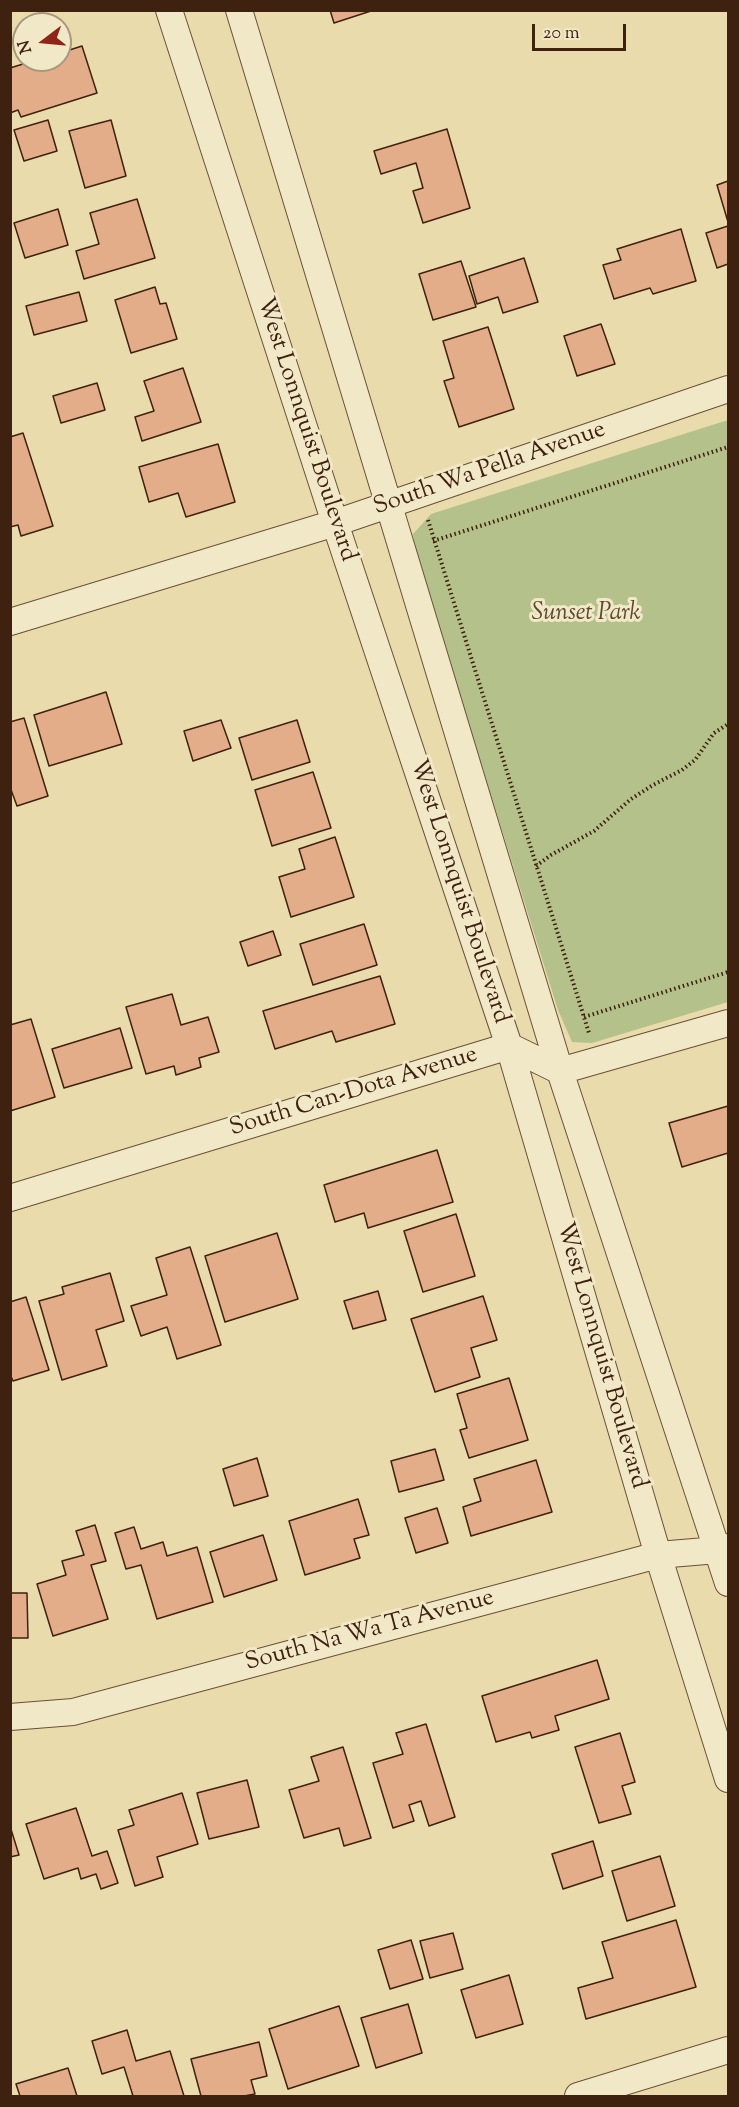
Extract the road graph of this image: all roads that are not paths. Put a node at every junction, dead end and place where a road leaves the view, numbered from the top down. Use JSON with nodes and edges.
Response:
{"nodes":[{"id":1,"x":169,"y":10,"type":"edge"},
{"id":2,"x":239,"y":10,"type":"edge"},
{"id":3,"x":729,"y":389,"type":"edge"},
{"id":4,"x":387,"y":505,"type":"junction"},
{"id":5,"x":334,"y":523,"type":"junction"},
{"id":6,"x":10,"y":622,"type":"edge"},
{"id":7,"x":729,"y":1023,"type":"edge"},
{"id":8,"x":509,"y":1046,"type":"junction"},
{"id":9,"x":560,"y":1071,"type":"junction"},
{"id":10,"x":10,"y":1198,"type":"edge"},
{"id":11,"x":723,"y":1549,"type":"edge"},
{"id":12,"x":658,"y":1555,"type":"junction"},
{"id":13,"x":729,"y":1583,"type":"edge"},
{"id":14,"x":10,"y":1717,"type":"edge"},
{"id":15,"x":729,"y":1779,"type":"edge"},
{"id":16,"x":729,"y":2050,"type":"edge"},
{"id":17,"x":578,"y":2097,"type":"edge"}],
"edges":[{"from":1,"to":5,"type":"street","name":"West Lonnquist Boulevard"},
{"from":2,"to":4,"type":"street","name":"West Lonnquist Boulevard"},
{"from":3,"to":4,"type":"street","name":"South Wa Pella Avenue"},
{"from":4,"to":5,"type":"street","name":"South Wa Pella Avenue"},
{"from":4,"to":9,"type":"street","name":"West Lonnquist Boulevard"},
{"from":5,"to":6,"type":"street","name":"South Wa Pella Avenue"},
{"from":5,"to":8,"type":"street","name":"West Lonnquist Boulevard"},
{"from":7,"to":9,"type":"street"},
{"from":8,"to":9,"type":"street","name":"South Can-Dota Avenue"},
{"from":8,"to":10,"type":"street","name":"South Can-Dota Avenue"},
{"from":8,"to":12,"type":"street","name":"West Lonnquist Boulevard"},
{"from":9,"to":11,"type":"street","name":"West Lonnquist Boulevard"},
{"from":11,"to":12,"type":"street","name":"South Na Wa Ta Avenue"},
{"from":11,"to":13,"type":"street","name":"West Lonnquist Boulevard"},
{"from":12,"to":14,"type":"street","name":"South Na Wa Ta Avenue"},
{"from":12,"to":15,"type":"street","name":"West Lonnquist Boulevard"},
{"from":16,"to":17,"type":"street"}]}
